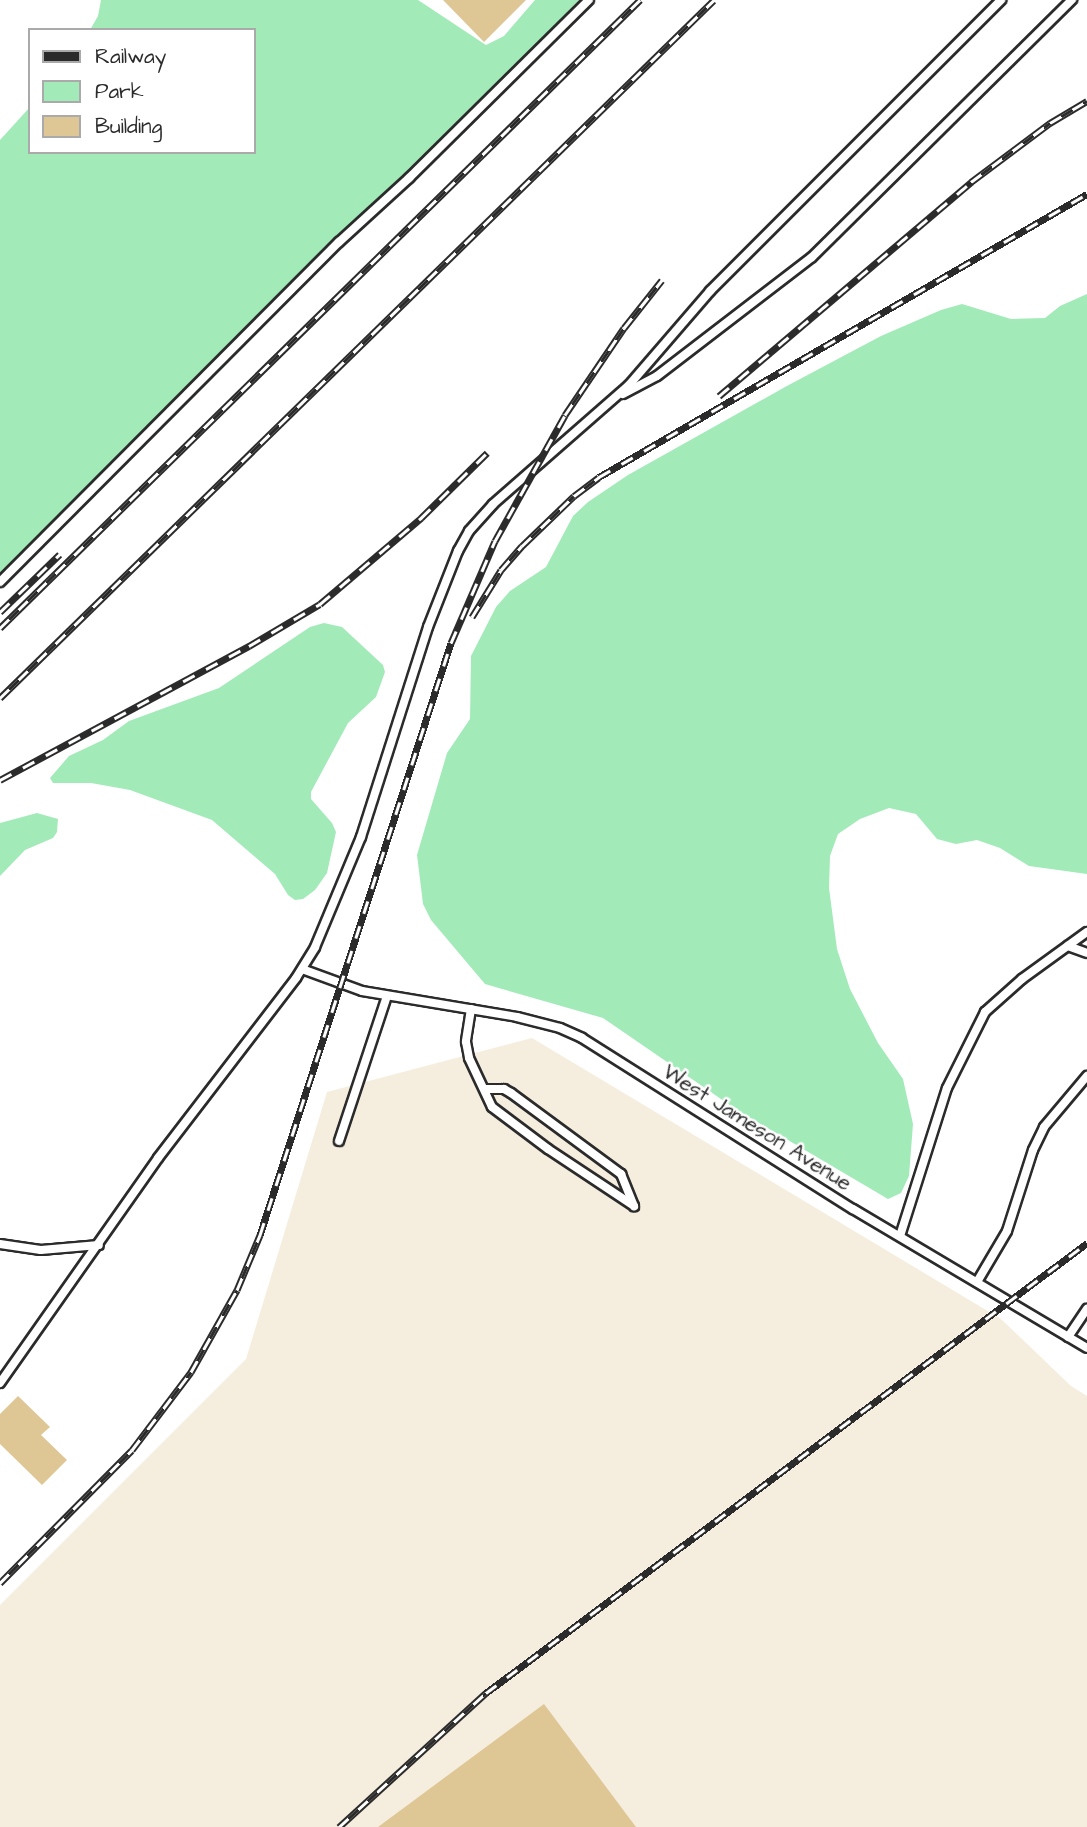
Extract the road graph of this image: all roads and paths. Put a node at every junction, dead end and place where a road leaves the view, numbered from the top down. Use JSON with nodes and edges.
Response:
{"nodes":[{"id":1,"x":589,"y":0,"type":"edge"},
{"id":2,"x":1002,"y":0,"type":"edge"},
{"id":3,"x":1072,"y":0,"type":"edge"},
{"id":4,"x":614,"y":399,"type":"junction"},
{"id":5,"x":0,"y":582,"type":"edge"},
{"id":6,"x":1087,"y":932,"type":"edge"},
{"id":7,"x":1068,"y":946,"type":"junction"},
{"id":8,"x":1087,"y":953,"type":"edge"},
{"id":9,"x":302,"y":969,"type":"junction"},
{"id":10,"x":387,"y":996,"type":"junction"},
{"id":11,"x":471,"y":1009,"type":"junction"},
{"id":12,"x":1087,"y":1076,"type":"edge"},
{"id":13,"x":485,"y":1089,"type":"junction"},
{"id":14,"x":340,"y":1142,"type":"dead end"},
{"id":15,"x":900,"y":1236,"type":"junction"},
{"id":16,"x":0,"y":1244,"type":"edge"},
{"id":17,"x":99,"y":1245,"type":"junction"},
{"id":18,"x":977,"y":1282,"type":"junction"},
{"id":19,"x":1087,"y":1309,"type":"edge"},
{"id":20,"x":1068,"y":1336,"type":"junction"},
{"id":21,"x":1087,"y":1348,"type":"edge"},
{"id":22,"x":0,"y":1383,"type":"edge"}],
"edges":[{"from":1,"to":5,"type":"lane"},
{"from":2,"to":4,"type":"lane"},
{"from":3,"to":4,"type":"lane"},
{"from":4,"to":9,"type":"lane"},
{"from":6,"to":7,"type":"lane"},
{"from":7,"to":8,"type":"lane"},
{"from":7,"to":15,"type":"lane"},
{"from":9,"to":10,"type":"lane","name":"West Jameson Avenue"},
{"from":9,"to":17,"type":"lane"},
{"from":10,"to":11,"type":"lane","name":"West Jameson Avenue"},
{"from":10,"to":14,"type":"lane"},
{"from":11,"to":13,"type":"lane"},
{"from":11,"to":15,"type":"lane","name":"West Jameson Avenue"},
{"from":12,"to":18,"type":"lane"},
{"from":13,"to":13,"type":"lane"},
{"from":15,"to":18,"type":"lane","name":"West Jameson Avenue"},
{"from":16,"to":17,"type":"lane"},
{"from":17,"to":22,"type":"lane"},
{"from":18,"to":20,"type":"lane","name":"West Jameson Avenue"},
{"from":19,"to":20,"type":"lane"},
{"from":20,"to":21,"type":"lane","name":"West Jameson Avenue"}]}
